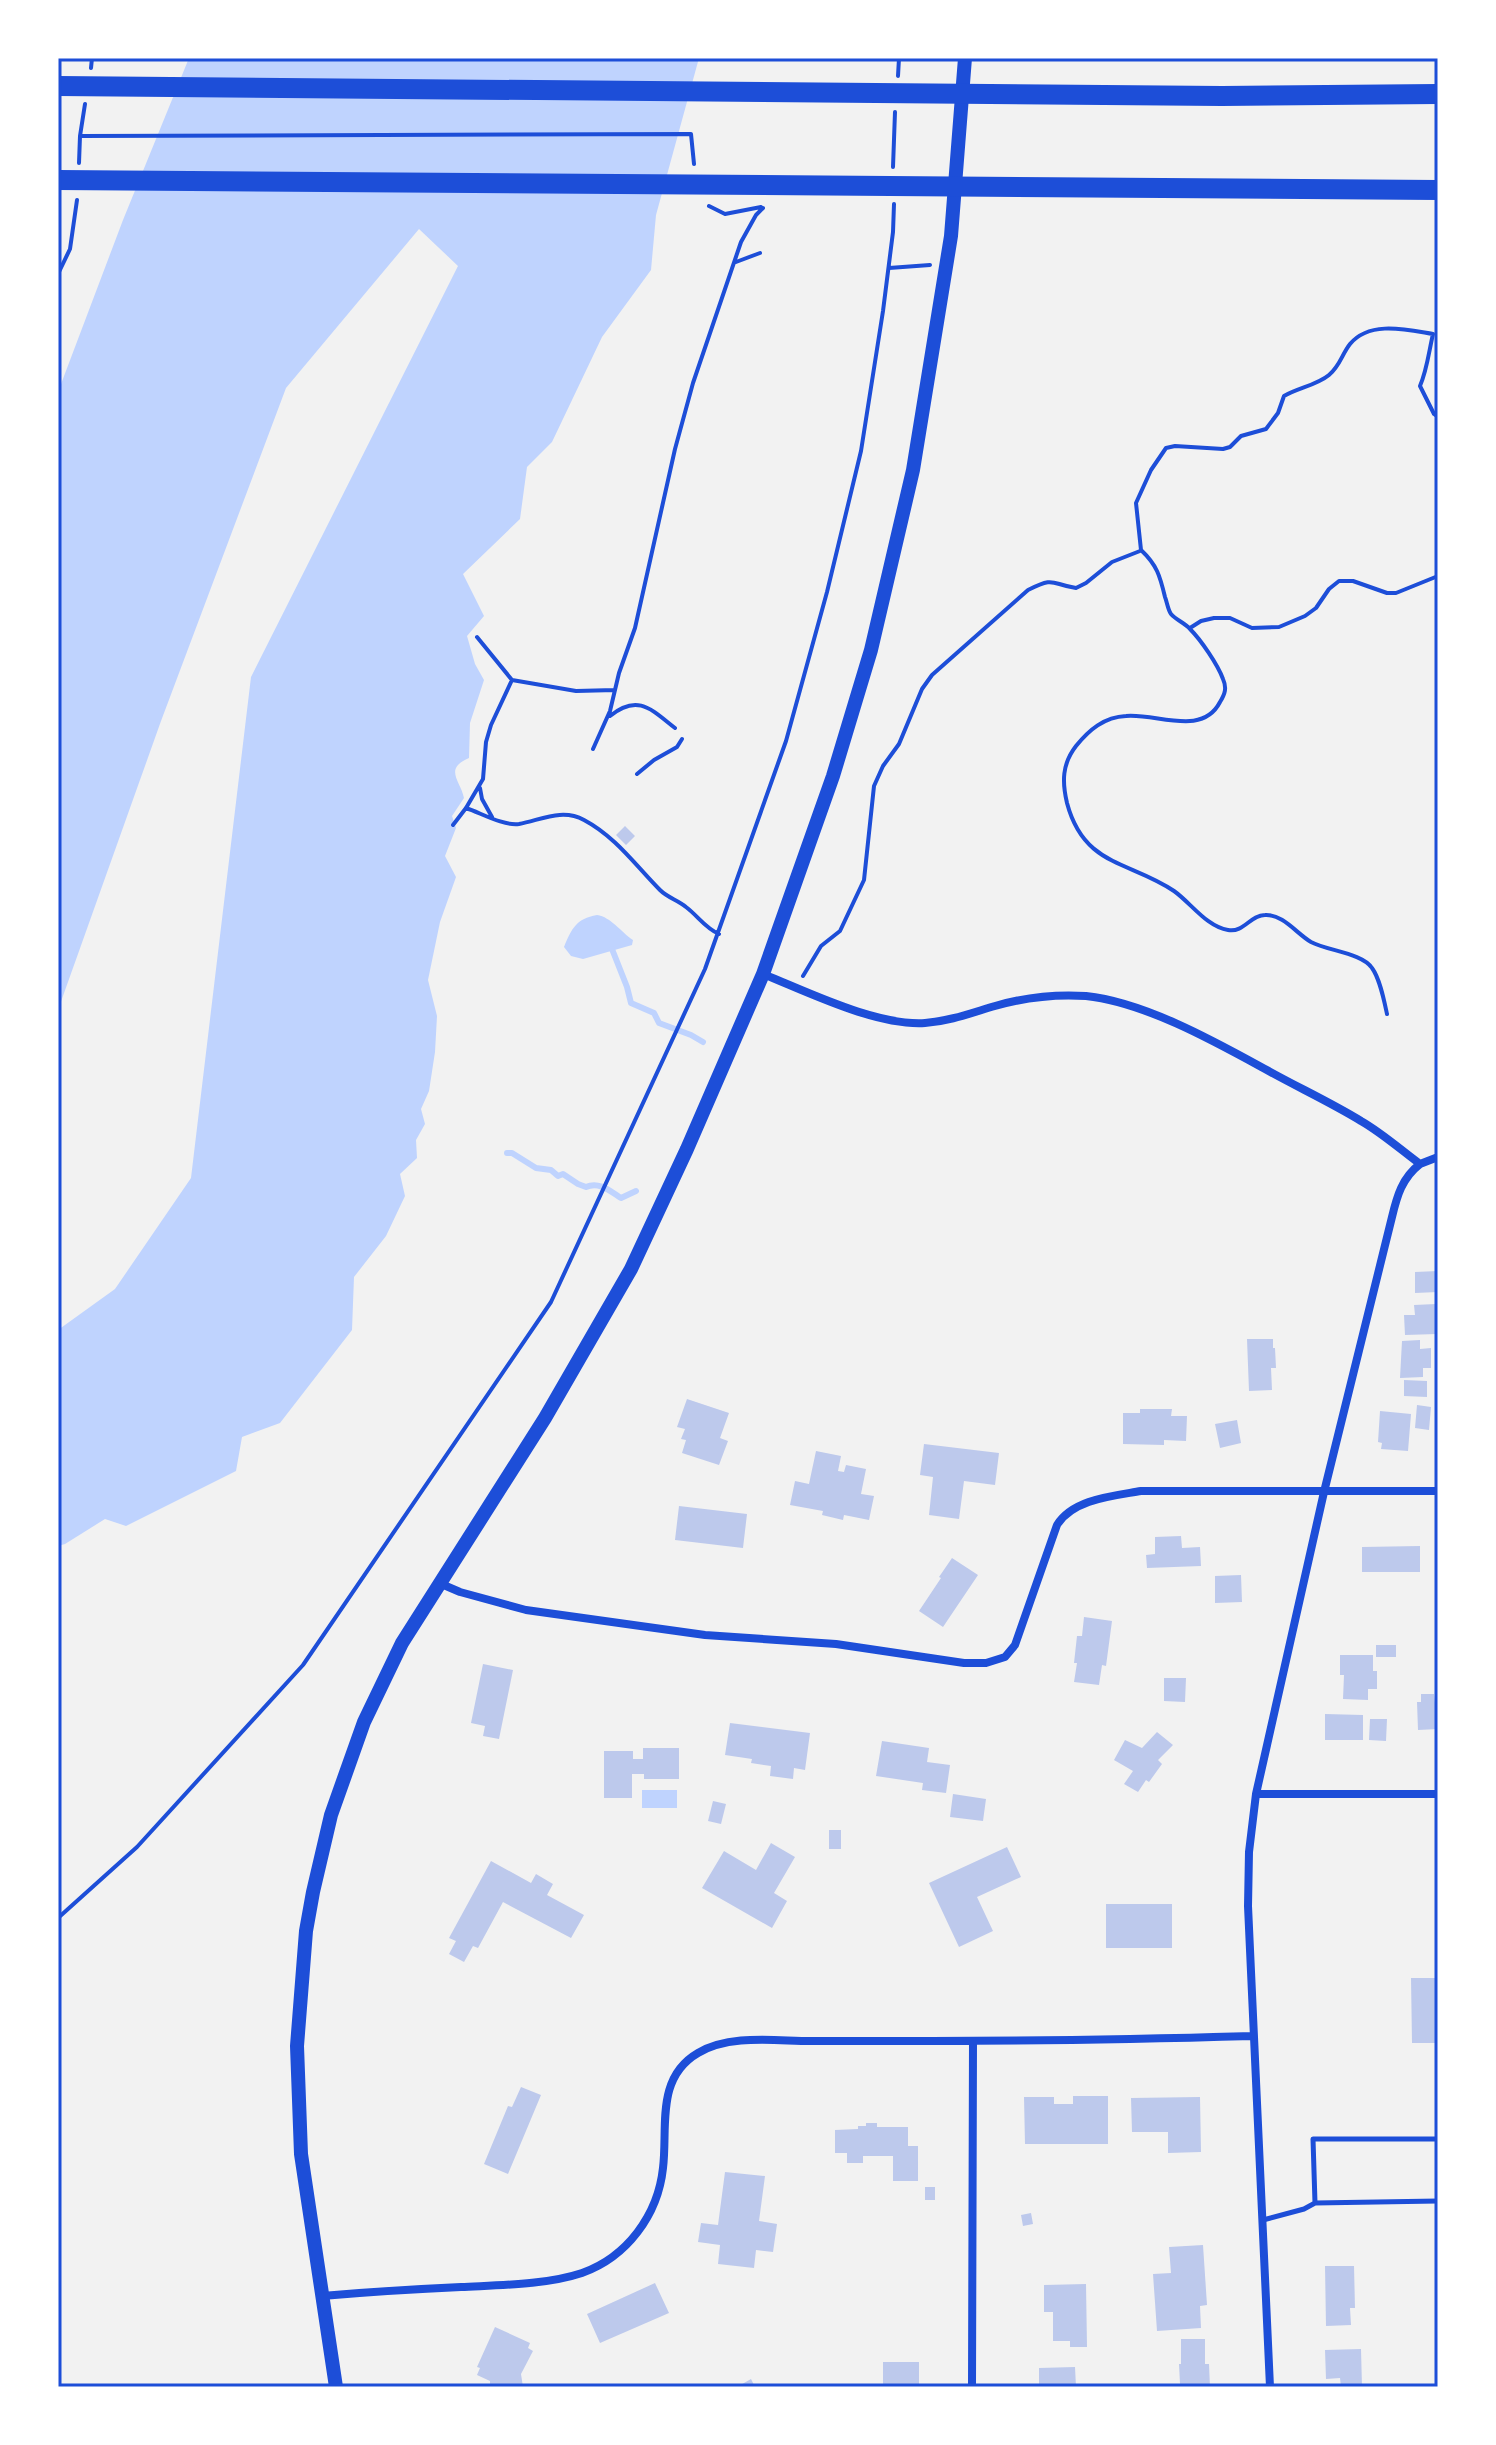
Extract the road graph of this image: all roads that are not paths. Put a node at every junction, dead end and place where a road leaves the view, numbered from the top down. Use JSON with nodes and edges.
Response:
{"nodes":[{"id":1,"x":965,"y":58,"type":"edge"},
{"id":2,"x":58,"y":86,"type":"edge"},
{"id":3,"x":1438,"y":94,"type":"edge"},
{"id":4,"x":58,"y":180,"type":"edge"},
{"id":5,"x":1438,"y":190,"type":"edge"},
{"id":6,"x":763,"y":974,"type":"junction"},
{"id":7,"x":1438,"y":1157,"type":"edge"},
{"id":8,"x":1420,"y":1164,"type":"junction"},
{"id":9,"x":1438,"y":1491,"type":"edge"},
{"id":10,"x":1324,"y":1492,"type":"junction"},
{"id":11,"x":439,"y":1583,"type":"junction"},
{"id":12,"x":1256,"y":1794,"type":"junction"},
{"id":13,"x":1438,"y":1794,"type":"edge"},
{"id":14,"x":1253,"y":2036,"type":"junction"},
{"id":15,"x":973,"y":2041,"type":"junction"},
{"id":16,"x":1438,"y":2139,"type":"edge"},
{"id":17,"x":1438,"y":2201,"type":"edge"},
{"id":18,"x":1315,"y":2203,"type":"junction"},
{"id":19,"x":1262,"y":2220,"type":"junction"},
{"id":20,"x":322,"y":2296,"type":"junction"},
{"id":21,"x":336,"y":2387,"type":"edge"},
{"id":22,"x":972,"y":2387,"type":"edge"},
{"id":23,"x":1270,"y":2387,"type":"edge"}],
"edges":[{"from":1,"to":6,"type":"street"},
{"from":2,"to":3,"type":"highway"},
{"from":4,"to":5,"type":"highway"},
{"from":6,"to":8,"type":"street"},
{"from":6,"to":11,"type":"street"},
{"from":7,"to":8,"type":"street"},
{"from":8,"to":10,"type":"street"},
{"from":9,"to":10,"type":"street"},
{"from":10,"to":11,"type":"street"},
{"from":10,"to":12,"type":"street"},
{"from":11,"to":20,"type":"street"},
{"from":12,"to":13,"type":"street"},
{"from":12,"to":14,"type":"street"},
{"from":14,"to":15,"type":"street"},
{"from":14,"to":19,"type":"street"},
{"from":15,"to":20,"type":"street"},
{"from":15,"to":22,"type":"street"},
{"from":16,"to":18,"type":"lane"},
{"from":17,"to":18,"type":"lane"},
{"from":18,"to":19,"type":"lane"},
{"from":19,"to":23,"type":"street"},
{"from":20,"to":21,"type":"street"}]}
